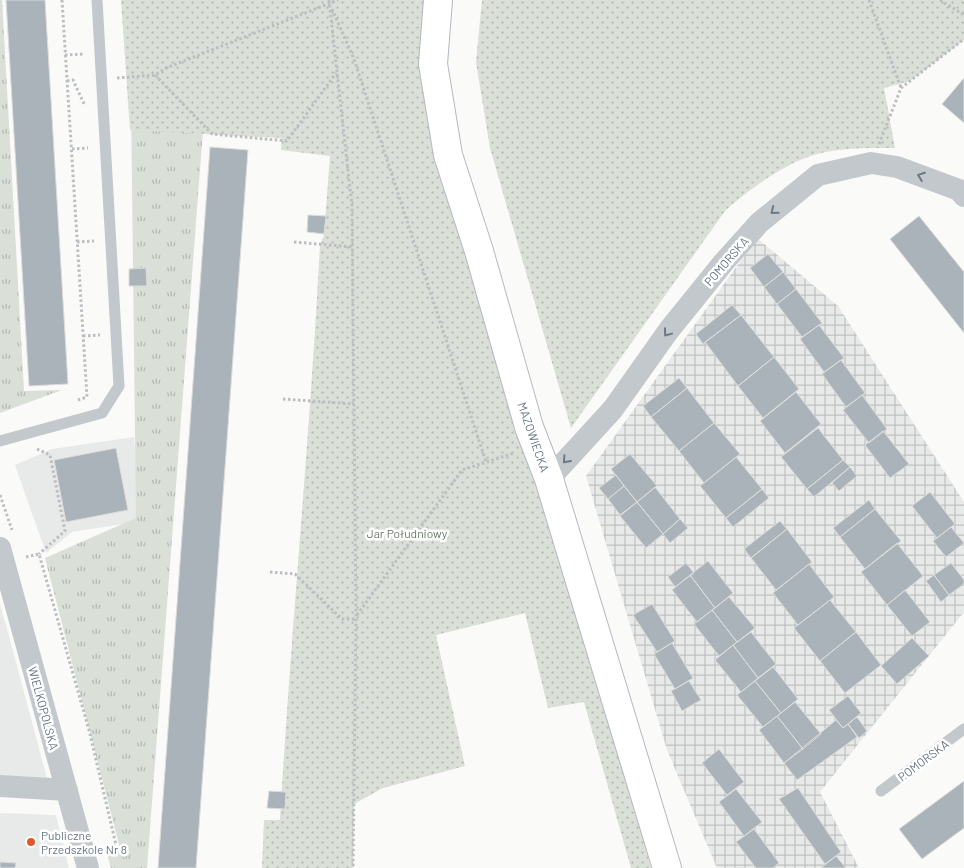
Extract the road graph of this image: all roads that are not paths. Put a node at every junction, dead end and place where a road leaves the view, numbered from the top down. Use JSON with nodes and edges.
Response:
{"nodes":[{"id":1,"x":97,"y":0,"type":"edge"},
{"id":2,"x":438,"y":0,"type":"edge"},
{"id":3,"x":964,"y":196,"type":"edge"},
{"id":4,"x":0,"y":441,"type":"edge"},
{"id":5,"x":549,"y":479,"type":"junction"},
{"id":6,"x":6,"y":540,"type":"edge"},
{"id":7,"x":964,"y":729,"type":"edge"},
{"id":8,"x":0,"y":786,"type":"edge"},
{"id":9,"x":67,"y":790,"type":"junction"},
{"id":10,"x":881,"y":791,"type":"dead end"},
{"id":11,"x":96,"y":862,"type":"edge"},
{"id":12,"x":667,"y":868,"type":"edge"}],
"edges":[{"from":1,"to":4,"type":"lane"},
{"from":2,"to":5,"type":"street","name":"MAZOWIECKA"},
{"from":3,"to":5,"type":"street","name":"POMORSKA","one_way":true},
{"from":5,"to":12,"type":"street","name":"MAZOWIECKA"},
{"from":6,"to":9,"type":"street","name":"WIELKOPOLSKA"},
{"from":7,"to":10,"type":"lane","name":"POMORSKA"},
{"from":8,"to":9,"type":"street"},
{"from":9,"to":11,"type":"street","name":"WIELKOPOLSKA"}]}
